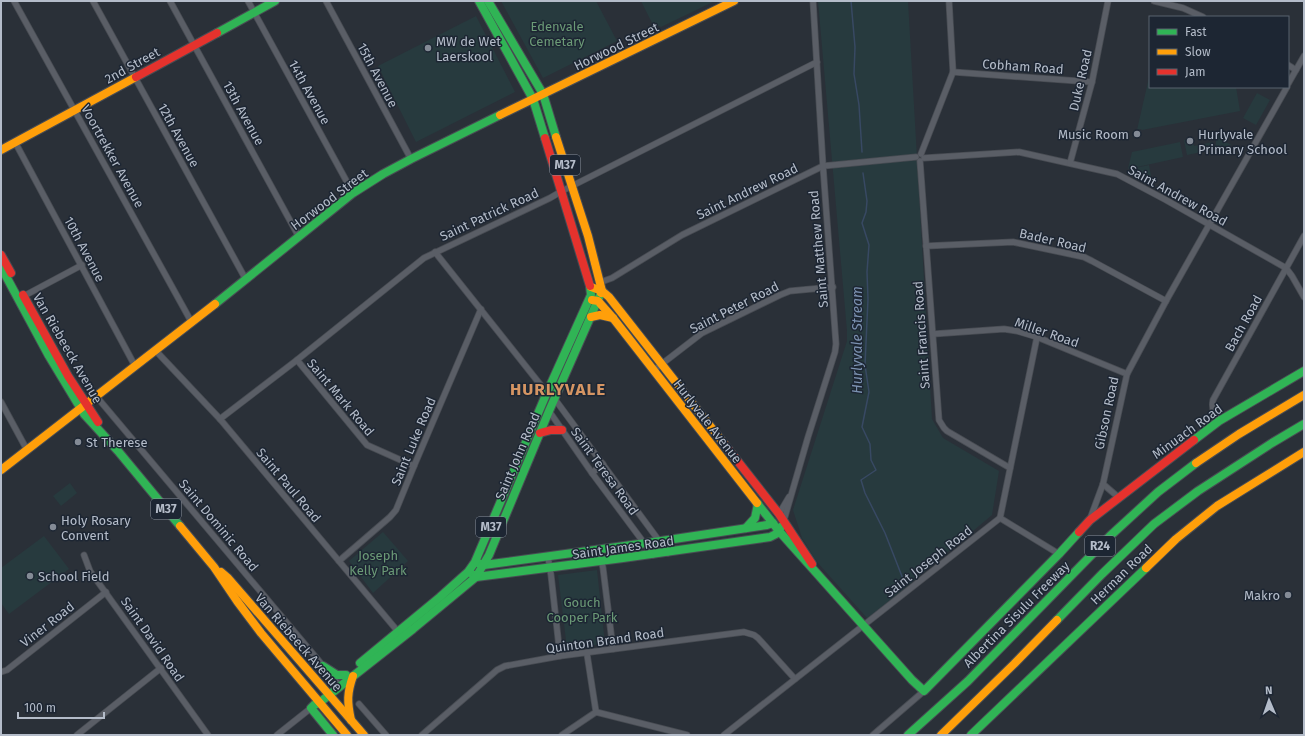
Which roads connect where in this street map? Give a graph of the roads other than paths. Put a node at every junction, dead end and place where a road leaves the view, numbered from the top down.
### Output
1 (14, 1) edge
2 (93, 1) edge
3 (170, 1) edge
4 (248, 1) edge
5 (275, 1) edge
6 (326, 1) edge
7 (479, 1) edge
8 (488, 1) edge
9 (734, 1) edge
10 (813, 1) edge
11 (949, 1) edge
12 (1108, 1) edge
13 (1154, 1) edge
14 (254, 12) junction
15 (1201, 16) edge
16 (194, 45) junction
17 (1304, 56) edge
18 (817, 62) junction
19 (1289, 66) edge
20 (1296, 70) junction
21 (953, 72) junction
22 (135, 78) junction
23 (1092, 82) junction
24 (1289, 82) edge
25 (1285, 88) edge
26 (543, 94) junction
27 (533, 99) junction
28 (75, 110) junction
29 (15, 142) junction
30 (1, 150) edge
31 (920, 158) junction
32 (411, 159) junction
33 (1070, 163) junction
34 (823, 166) junction
35 (571, 186) junction
36 (562, 190) junction
37 (353, 193) junction
38 (1209, 225) junction
39 (299, 236) junction
40 (1304, 236) edge
41 (926, 246) junction
42 (435, 252) junction
43 (1, 254) edge
44 (82, 265) junction
45 (1, 267) edge
46 (584, 267) junction
47 (1286, 268) junction
48 (245, 278) junction
49 (591, 287) junction
50 (602, 287) junction
51 (833, 287) junction
52 (21, 297) junction
53 (1304, 297) edge
54 (589, 299) junction
55 (598, 301) junction
56 (1166, 301) junction
57 (481, 310) junction
58 (582, 313) junction
59 (591, 317) junction
60 (613, 318) junction
61 (192, 323) junction
62 (933, 334) junction
63 (1037, 337) junction
64 (156, 351) junction
65 (296, 360) junction
66 (661, 364) junction
67 (135, 366) junction
68 (654, 370) junction
69 (1304, 371) edge
70 (1127, 374) junction
71 (547, 392) junction
72 (1304, 395) edge
73 (96, 396) junction
74 (554, 399) junction
75 (1, 402) edge
76 (83, 406) junction
77 (549, 411) junction
78 (220, 419) junction
79 (1219, 421) junction
80 (1304, 424) edge
81 (562, 430) junction
82 (540, 433) junction
83 (27, 450) junction
84 (1304, 452) edge
85 (603, 464) junction
86 (414, 466) junction
87 (1010, 468) junction
88 (1, 470) edge
89 (592, 473) junction
90 (1103, 484) junction
91 (1118, 497) junction
92 (758, 504) junction
93 (782, 517) junction
94 (1000, 518) junction
95 (1090, 520) junction
96 (772, 523) junction
97 (746, 528) junction
98 (779, 531) junction
99 (770, 537) junction
100 (786, 540) junction
101 (659, 541) junction
102 (645, 543) junction
103 (599, 550) junction
104 (668, 553) junction
105 (1059, 554) junction
106 (84, 555) dead end
107 (653, 555) junction
108 (548, 557) junction
109 (339, 561) junction
110 (601, 562) junction
111 (480, 563) junction
112 (214, 567) junction
113 (550, 569) junction
114 (814, 570) junction
115 (468, 572) junction
116 (476, 576) junction
117 (106, 592) junction
118 (863, 626) junction
119 (400, 634) junction
120 (613, 649) junction
121 (587, 654) junction
122 (560, 656) junction
123 (323, 666) junction
124 (160, 668) junction
125 (1, 672) edge
126 (349, 675) junction
127 (795, 680) junction
128 (338, 685) junction
129 (924, 691) junction
130 (328, 693) junction
131 (315, 704) junction
132 (359, 704) dead end
133 (596, 712) junction
134 (351, 722) junction
135 (77, 735) edge
136 (208, 735) edge
137 (277, 735) edge
138 (333, 735) edge
139 (348, 735) edge
140 (364, 735) edge
141 (386, 735) edge
142 (422, 735) edge
143 (562, 735) edge
144 (687, 735) edge
145 (724, 735) edge
146 (873, 735) edge
147 (907, 735) edge
148 (941, 735) edge
149 (971, 735) edge

1 - 28 street, Voortrekker Avenue
2 - 22 street, 12th Avenue
3 - 16 street, 13th Avenue
4 - 14 street, 14th Avenue
5 - 14 main road, 2nd Street
6 - 32 street, 15th Avenue
7 - 27 main road, M37
8 - 26 main road, M37
9 - 26 main road, Horwood Street
10 - 18 street, Saint Matthew Road
11 - 21 street
12 - 23 street, Duke Road
13 - 15 street
14 - 16 main road, 2nd Street
14 - 37 street, 14th Avenue
16 - 22 main road, 2nd Street
16 - 39 street, 13th Avenue
17 - 20 street
18 - 34 street, Saint Matthew Road
18 - 35 street, Saint Patrick Road
19 - 20 street
20 - 24 street
21 - 23 street, Cobham Road
21 - 31 street
22 - 28 main road, 2nd Street
22 - 48 street, 12th Avenue
23 - 33 street, Duke Road
25 - 38 street, Gibson Road
26 - 27 main road, Horwood Street
26 - 35 main road, Hurlyvale Avenue / M37
27 - 32 main road, Horwood Street
27 - 36 main road, M37
28 - 29 main road, 2nd Street
28 - 61 street, Voortrekker Avenue
29 - 30 main road, 2nd Street
29 - 44 street, 10th Avenue
31 - 33 street, Saint Andrew Road
31 - 34 street, Saint Andrew Road
31 - 41 street, Saint Francis Road
32 - 37 main road, Horwood Street
33 - 38 street, Saint Andrew Road
34 - 50 street, Saint Andrew Road
34 - 51 street, Saint Matthew Road
35 - 36 street, Saint Patrick Road
35 - 50 main road, Hurlyvale Avenue / M37
36 - 42 street, Saint Patrick Road
36 - 46 main road, M37
37 - 39 main road, Horwood Street
38 - 47 street, Saint Andrew Road
38 - 56 street, Gibson Road
39 - 48 main road, Horwood Street
40 - 47 street, Bach Road
41 - 56 street, Bader Road
41 - 62 street, Saint Francis Road
42 - 57 street, Saint Teresa Road
42 - 65 street, Saint Patrick Road
43 - 52 main road, Van Riebeeck Avenue / M37
44 - 52 street
44 - 67 street, 10th Avenue
45 - 52 main road, Van Riebeeck Avenue / M37
46 - 49 main road, M37
46 - 58 main road
47 - 53 street, Saint Andrew Road
47 - 79 street, Bach Road
48 - 61 main road, Horwood Street
49 - 50 main road, Hurlyvale Avenue
49 - 54 main road, M37
50 - 55 main road, Saint John Road / M37
50 - 66 main road, Hurlyvale Avenue
51 - 66 street, Saint Peter Road
51 - 93 street, Saint Matthew Road
52 - 76 main road, Van Riebeeck Avenue / M37
54 - 55 main road
54 - 58 main road, Saint John Road / M37
55 - 59 main road, Saint John Road / M37
55 - 60 main road, Hurlyvale Avenue
56 - 70 street, Gibson Road
57 - 71 street, Saint Teresa Road
57 - 86 street, Saint Luke Road
58 - 71 main road, Saint John Road / M37
59 - 60 main road
59 - 74 main road, Saint John Road / M37
60 - 68 main road, Hurlyvale Avenue
61 - 64 main road, Horwood Street
62 - 63 street, Miller Road
62 - 87 street, Saint Francis Road
63 - 70 street, Miller Road
63 - 87 street
64 - 67 main road, Horwood Street
64 - 78 street, Saint Paul Road
65 - 78 street, Saint Patrick Road
65 - 86 street, Saint Mark Road
66 - 68 street, Saint Peter Road
66 - 93 main road, Hurlyvale Avenue
67 - 73 main road, Horwood Street
68 - 92 main road, Hurlyvale Avenue
69 - 79 main road, Minuach Road
70 - 90 street, Gibson Road
71 - 74 street, Saint Teresa Road
71 - 77 street, Saint Teresa Road
71 - 111 main road, Saint John Road / M37
72 - 147 main road, Albertina Sisulu Freeway / R24
73 - 76 main road, Horwood Street
73 - 123 street, Saint Dominic Road
74 - 77 main road, Saint John Road / M37
74 - 85 street, Saint Teresa Road
75 - 83 street
76 - 83 main road, Horwood Street
76 - 112 main road, Van Riebeeck Avenue / M37
77 - 81 street, Saint Teresa Road
77 - 82 main road, Saint John Road / M37
78 - 109 street, Saint Paul Road
79 - 91 main road, Minuach Road
80 - 148 main road, R24
81 - 82 main road
81 - 89 street, Saint Teresa Road
82 - 111 main road, Saint John Road / M37
83 - 88 main road, Horwood Street
84 - 149 main road, Herman Road
85 - 89 street
85 - 101 street, Saint Teresa Road
86 - 109 street, Saint Luke Road
87 - 94 street
89 - 102 street, Saint Teresa Road
90 - 91 street
90 - 95 street, Gibson Road
91 - 95 main road, Minuach Road
92 - 96 main road, Hurlyvale Avenue
92 - 97 main road
93 - 96 main road, Saint Matthew Road
93 - 98 main road, Saint Matthew Road
93 - 114 main road, Hurlyvale Avenue
94 - 105 street
94 - 118 street, Saint Joseph Road
95 - 105 main road, Gibson Road
96 - 97 main road, Saint James Road
96 - 98 main road, Hurlyvale Avenue
97 - 101 main road, Saint James Road
98 - 99 main road, Saint James Road
98 - 100 main road, Hurlyvale Avenue
99 - 100 main road
99 - 104 main road, Saint James Road
100 - 114 main road, Hurlyvale Avenue
101 - 102 main road, Saint James Road
101 - 104 street, Saint Teresa Road
102 - 103 main road, Saint James Road
102 - 107 street, Saint Teresa Road
103 - 108 main road, Saint James Road
103 - 110 street
104 - 107 main road, Saint James Road
105 - 129 main road, Gibson Road
106 - 117 street, Saint David Road
107 - 110 main road, Saint James Road
108 - 111 main road, Saint James Road
108 - 113 street
109 - 119 street, Saint Paul Road
110 - 113 main road, Saint James Road
110 - 120 street
111 - 115 main road, Saint John Road / M37
111 - 116 main road, Saint John Road / M37
112 - 130 main road, Van Riebeeck Avenue / M37
112 - 131 main road, Van Riebeeck Avenue / M37
113 - 116 main road, Saint James Road
113 - 122 street
114 - 118 main road, Hurlyvale Avenue
115 - 116 main road
115 - 119 main road, Saint John Road / M37
116 - 119 main road, Saint John Road / M37
117 - 124 street, Saint David Road
117 - 125 street, Viner Road
118 - 127 street, Saint Joseph Road
118 - 129 main road, Hurlyvale Avenue
119 - 126 main road, Saint John Road / M37
120 - 121 street, Quinton Brand Road
120 - 127 street, Quinton Brand Road
121 - 122 street, Quinton Brand Road
121 - 133 street
122 - 142 street, Quinton Brand Road
123 - 126 main road
123 - 128 street, Saint Dominic Road
124 - 135 street
124 - 136 street, Saint David Road
126 - 128 main road, Saint John Road / M37
126 - 134 main road
127 - 145 street, Saint Joseph Road
128 - 130 main road, Saint John Road / M37
129 - 146 street
130 - 131 main road, Saint John Road / M37
130 - 134 main road, Van Riebeeck Avenue / M37
131 - 137 street
131 - 138 main road
131 - 139 main road, Van Riebeeck Avenue / M37
132 - 141 street
133 - 143 street
133 - 144 street
134 - 140 main road, Van Riebeeck Avenue / M37

